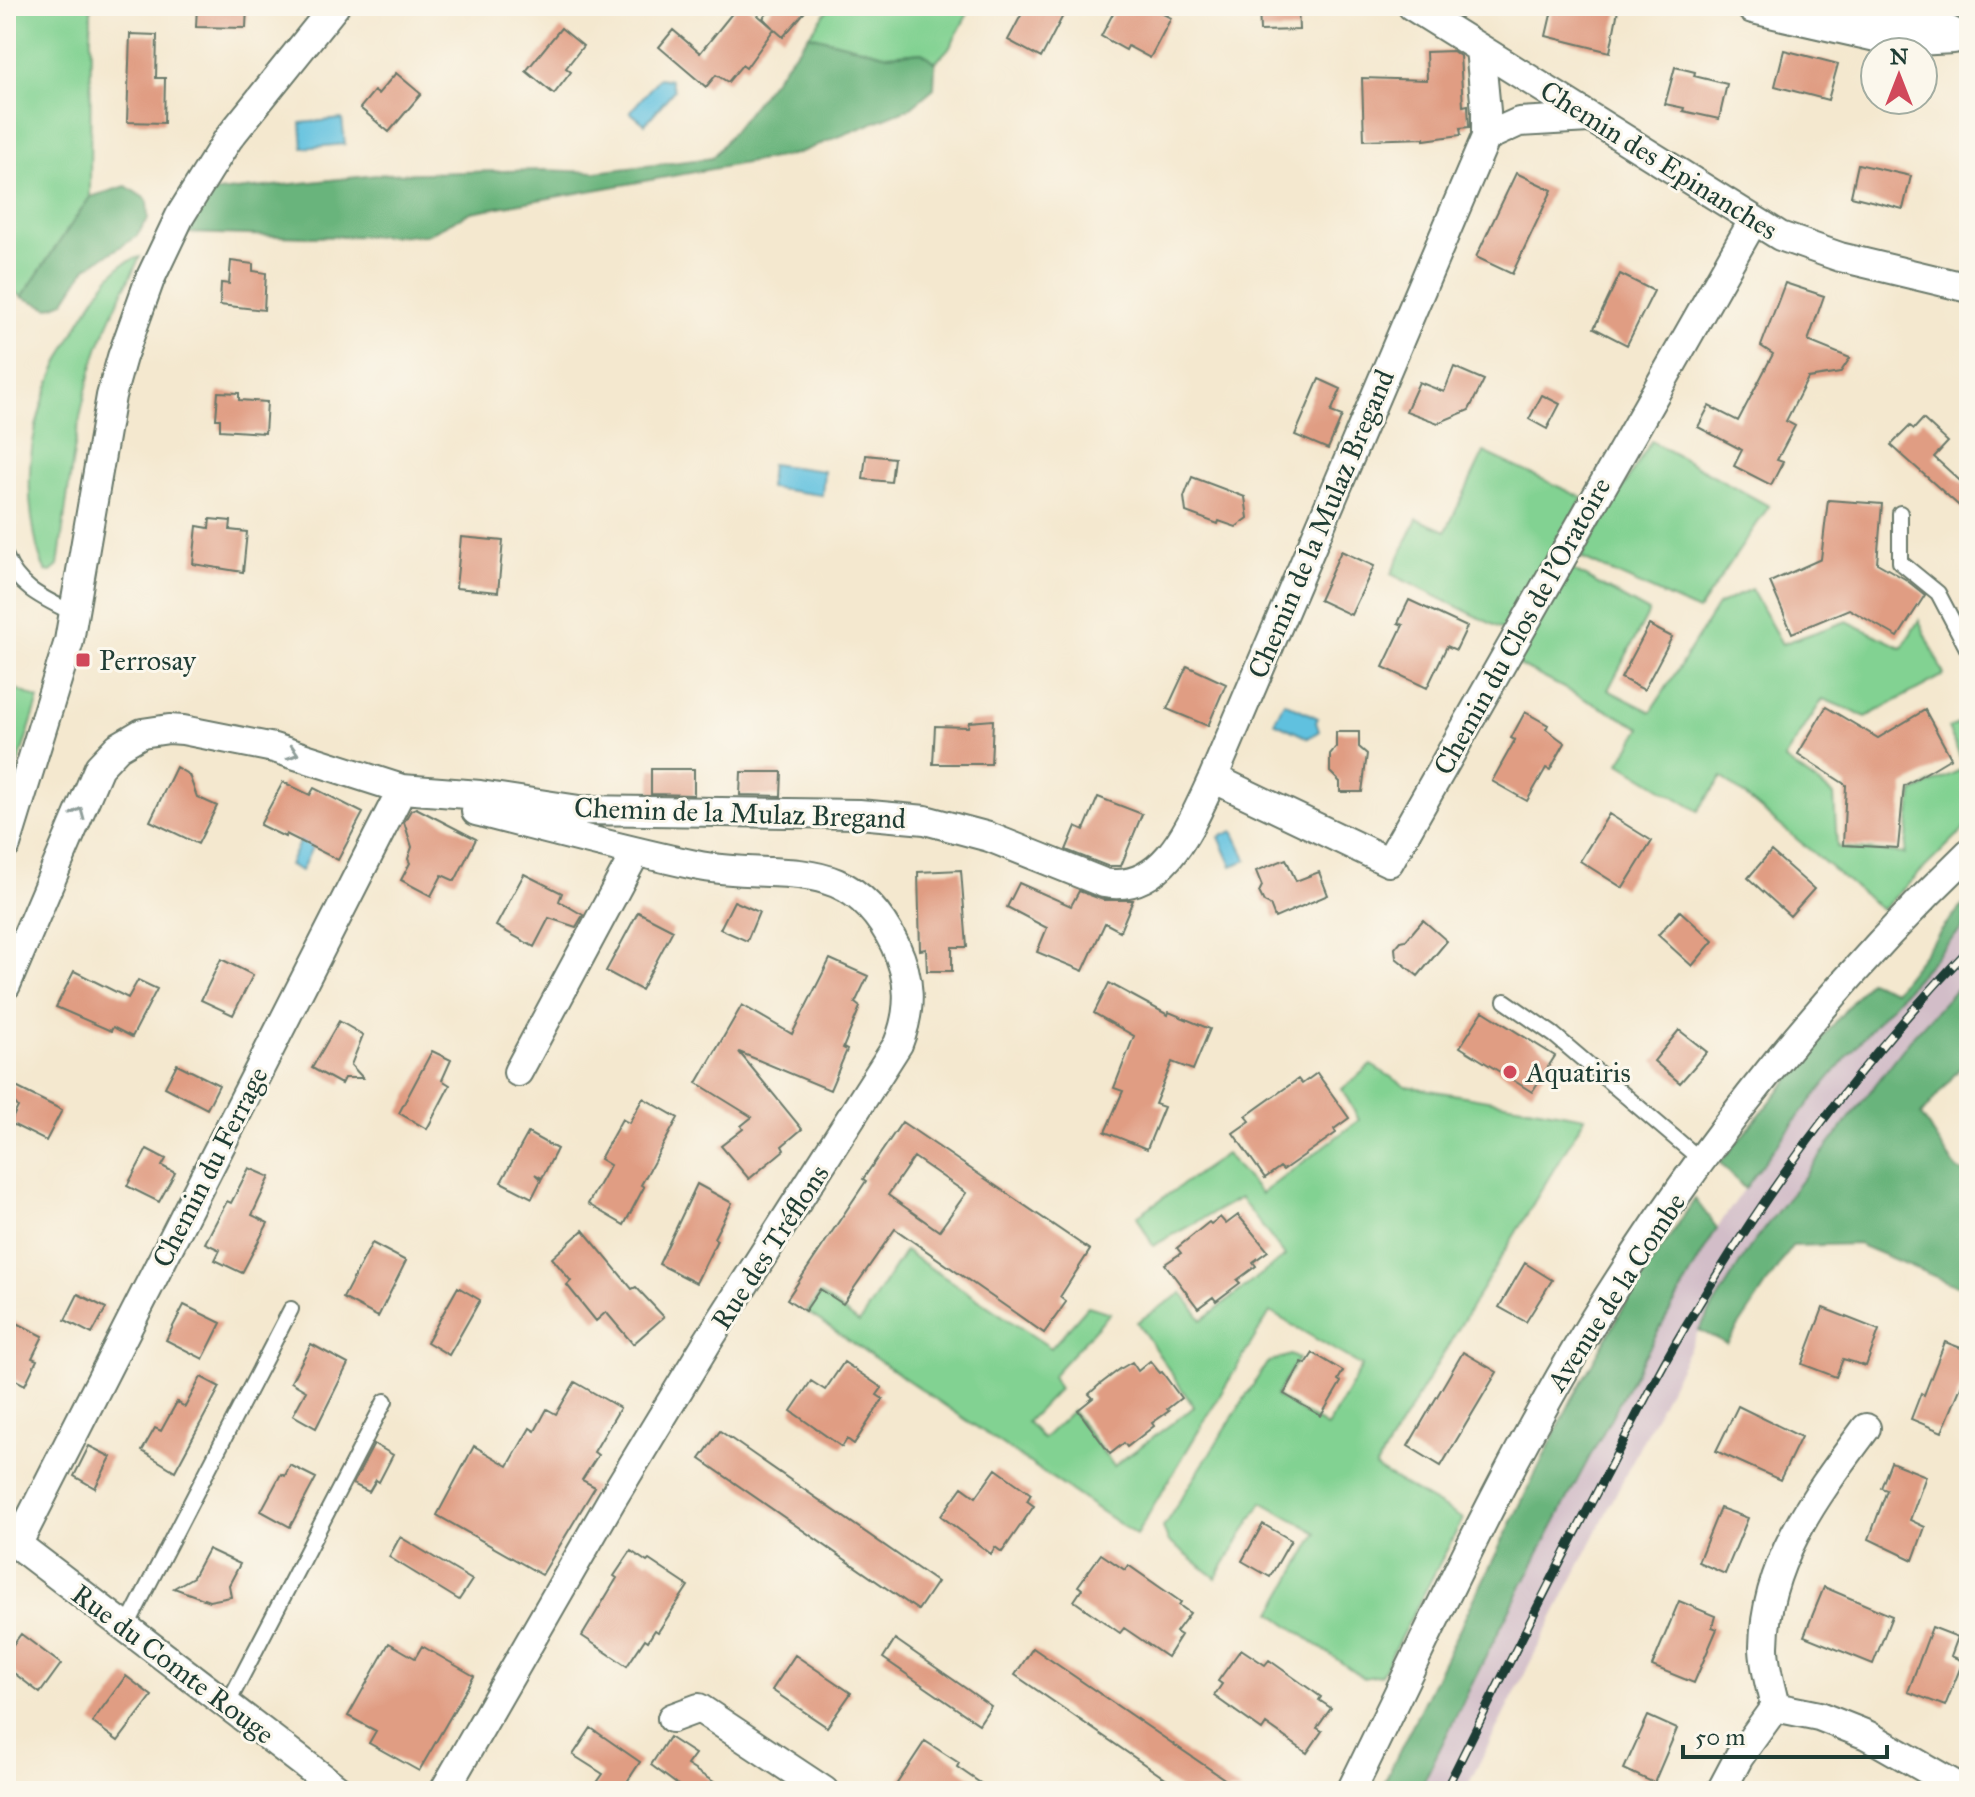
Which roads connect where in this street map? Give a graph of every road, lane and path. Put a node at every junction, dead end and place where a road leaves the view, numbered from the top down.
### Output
1 (335, 6) edge
2 (1412, 6) edge
3 (1753, 6) edge
4 (1879, 6) edge
5 (1961, 38) edge
6 (1480, 49) junction
7 (1589, 118) junction
8 (1486, 137) junction
9 (1753, 221) junction
10 (1969, 288) edge
11 (1900, 513) dead end
12 (6, 557) edge
13 (75, 614) junction
14 (1969, 652) edge
15 (1213, 778) junction
16 (402, 789) junction
17 (6, 845) edge
18 (636, 852) junction
19 (1969, 853) edge
20 (6, 985) edge
21 (1505, 1001) dead end
22 (518, 1072) dead end
23 (1702, 1161) junction
24 (291, 1309) dead end
25 (385, 1401) dead end
26 (1866, 1428) dead end
27 (12, 1540) edge
28 (126, 1628) junction
29 (227, 1705) junction
30 (1775, 1707) junction
31 (672, 1718) dead end
32 (340, 1791) edge
33 (444, 1791) edge
34 (824, 1791) edge
35 (1351, 1791) edge
36 (1721, 1791) edge
37 (1965, 1791) edge

1 - 13 street
2 - 6 street, Chemin des Epinanches
3 - 5 street
4 - 5 street
6 - 7 street, Chemin des Epinanches
6 - 8 street, Chemin de la Mulaz Bregand
7 - 8 street
7 - 9 street, Chemin des Epinanches
8 - 15 street, Chemin de la Mulaz Bregand
9 - 10 street, Chemin des Epinanches
9 - 15 street, Chemin du Clos de l'Oratoire
11 - 14 lane
12 - 13 lane
13 - 17 street
15 - 16 street, Chemin de la Mulaz Bregand
16 - 18 street, Rue des Tréflons
20 -> 16 street, Chemin de la Mulaz Bregand
16 - 27 street, Chemin du Ferrage
18 - 22 street
18 - 33 street, Rue des Tréflons
19 - 23 street, Avenue de la Combe
21 - 23 lane
23 - 35 street, Avenue de la Combe
24 - 28 lane
25 - 29 lane
26 - 30 street
27 - 28 street, Rue du Comte Rouge
28 - 29 street, Rue du Comte Rouge
29 - 32 street, Rue du Comte Rouge
30 - 36 street
30 - 37 street
31 - 34 street

